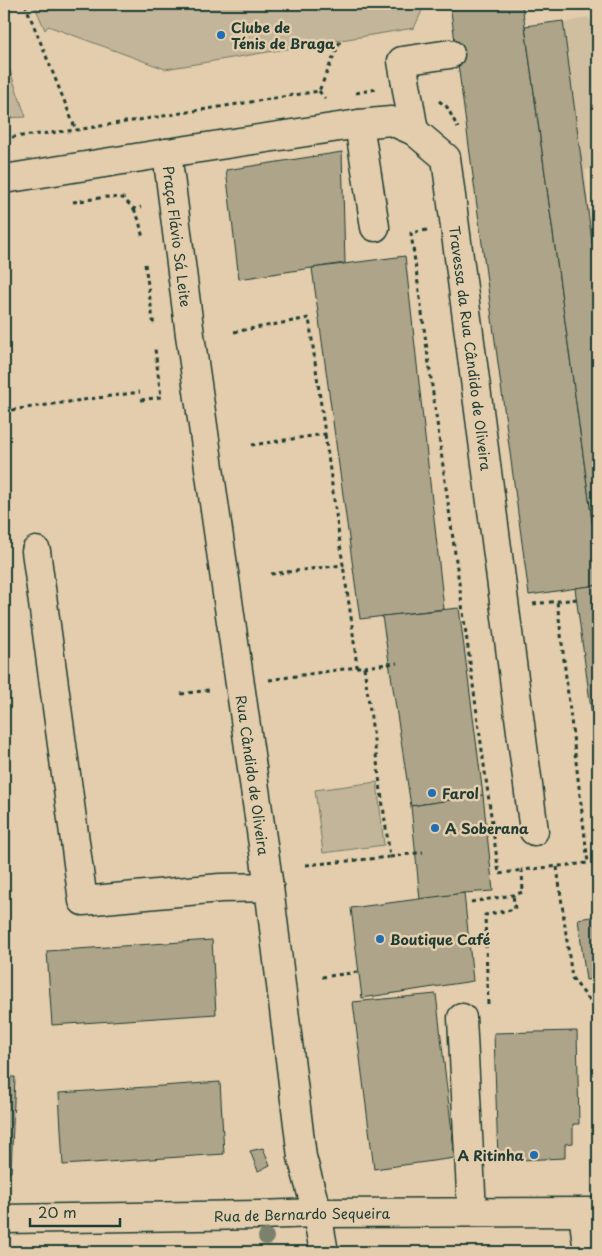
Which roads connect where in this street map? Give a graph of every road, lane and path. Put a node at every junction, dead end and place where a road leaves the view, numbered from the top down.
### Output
1 (24, 4) edge
2 (341, 39) dead end
3 (450, 54) dead end
4 (359, 124) junction
5 (76, 130) junction
6 (414, 131) junction
7 (4, 138) edge
8 (167, 153) junction
9 (4, 179) edge
10 (73, 202) dead end
11 (141, 207) dead end
12 (134, 209) junction
13 (375, 227) dead end
14 (434, 229) dead end
15 (143, 239) dead end
16 (146, 264) dead end
17 (154, 326) dead end
18 (234, 332) dead end
19 (190, 335) joint
20 (155, 349) dead end
21 (140, 392) dead end
22 (141, 400) dead end
23 (4, 411) edge
24 (325, 434) junction
25 (252, 445) dead end
26 (36, 551) dead end
27 (342, 565) junction
28 (272, 574) dead end
29 (577, 599) dead end
30 (557, 601) junction
31 (537, 604) dead end
32 (397, 663) dead end
33 (357, 667) junction
34 (364, 667) junction
35 (280, 678) dead end
36 (209, 690) dead end
37 (181, 694) dead end
38 (534, 830) dead end
39 (423, 852) dead end
40 (390, 857) junction
41 (306, 866) dead end
42 (557, 867) junction
43 (522, 870) junction
44 (268, 887) junction
45 (513, 895) junction
46 (471, 902) dead end
47 (358, 972) dead end
48 (322, 977) dead end
49 (598, 1011) edge
50 (462, 1018) joint
51 (472, 1212) junction
52 (590, 1212) edge
53 (317, 1213) junction
54 (4, 1219) edge
55 (324, 1252) edge
56 (588, 1252) edge

1 - 5 path
2 - 5 path
3 - 6 street
4 - 6 street, Travessa da Rua Cândido de Oliveira
4 - 8 street, Travessa da Rua Cândido de Oliveira
4 - 13 street
5 - 7 path
6 - 38 street, Travessa da Rua Cândido de Oliveira
8 - 9 street, Praça Flávio Sá Leite
8 - 19 street, Praça Flávio Sá Leite
10 - 12 path
11 - 12 path
12 - 15 path
14 - 43 path
16 - 17 path
18 - 24 path
19 - 44 street, Rua Cândido de Oliveira
20 - 22 path
21 - 23 path
24 - 25 path
24 - 27 path
26 - 44 street
27 - 28 path
27 - 33 path
29 - 30 path
30 - 31 path
30 - 42 path
32 - 34 path
33 - 34 path
33 - 35 path
34 - 40 path
36 - 37 path
39 - 40 path
40 - 41 path
42 - 43 path
42 - 49 path
43 - 45 path
44 - 53 street, Rua Cândido de Oliveira
45 - 46 path
45 - 50 path
47 - 48 path
50 - 51 street
51 - 52 street, Rua de Bernardo Sequeira
51 - 53 street, Rua de Bernardo Sequeira
52 - 56 street
53 - 54 street, Rua de Bernardo Sequeira
53 - 55 street, Rua Cândido de Oliveira

